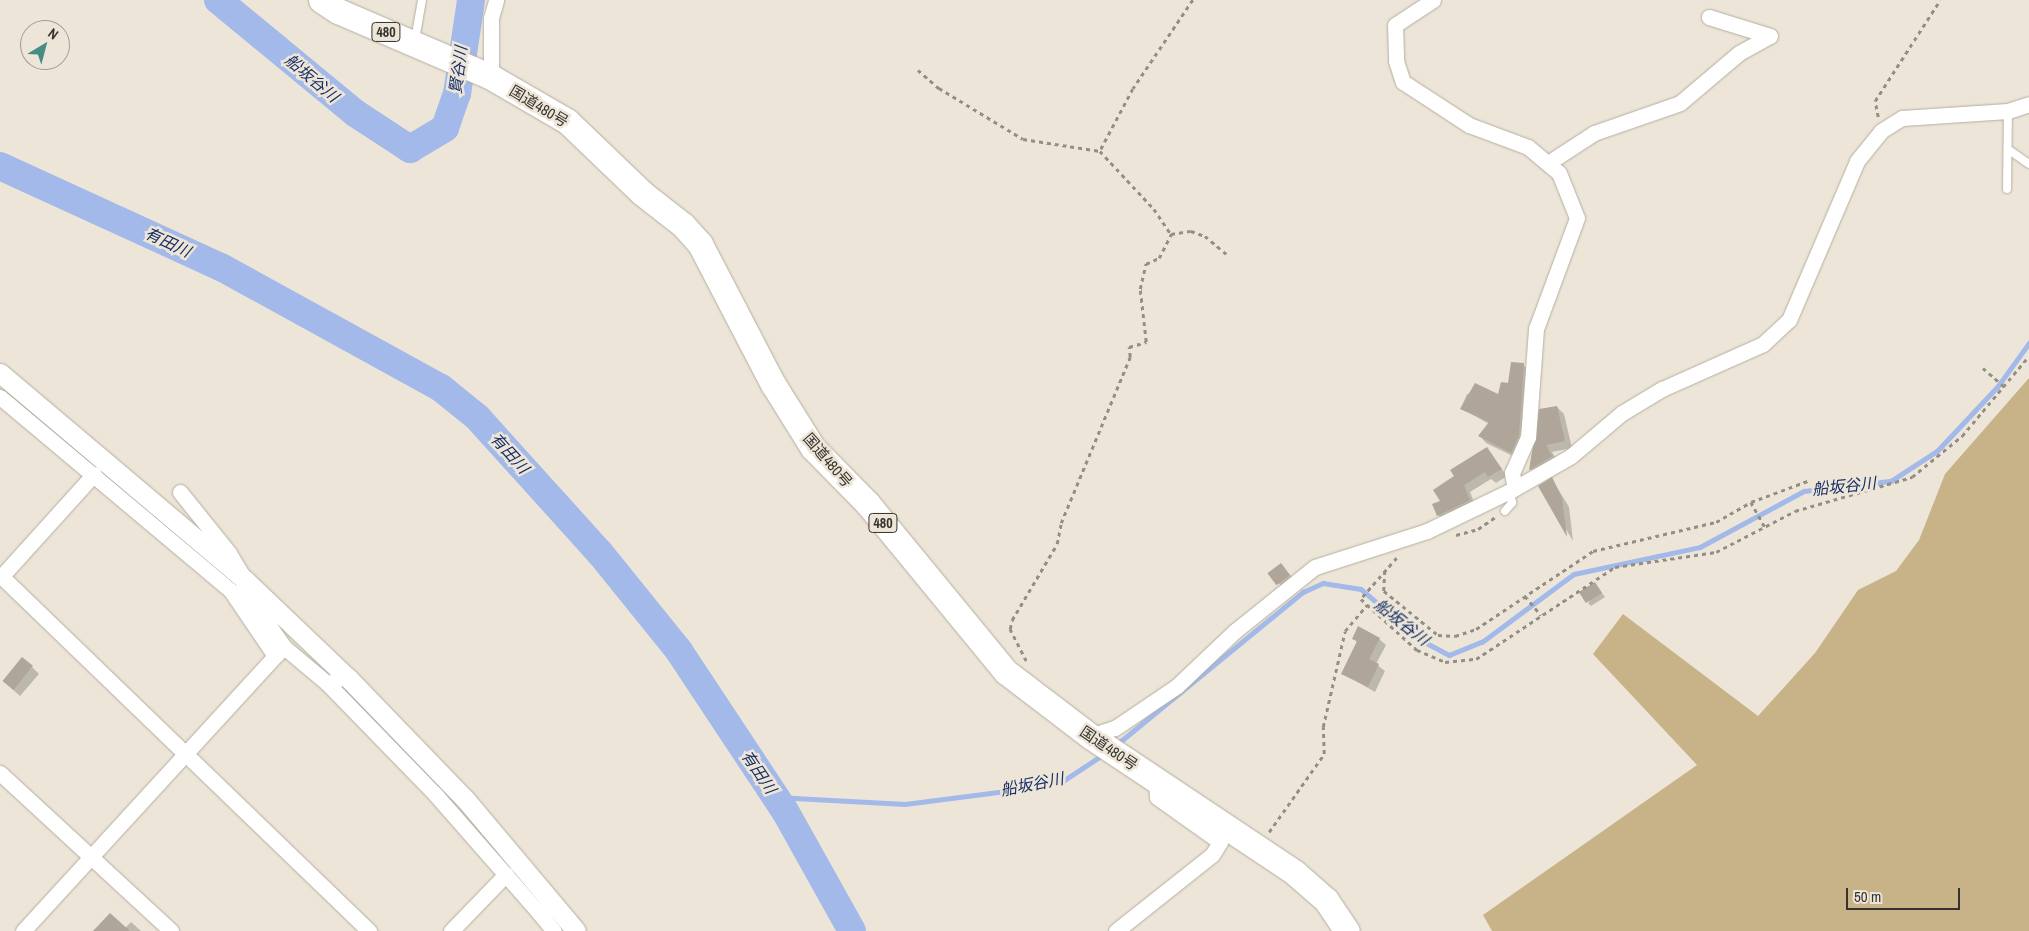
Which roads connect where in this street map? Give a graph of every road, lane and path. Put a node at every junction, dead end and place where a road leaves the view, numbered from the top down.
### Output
1 (321, 0) edge
2 (422, 0) edge
3 (496, 0) edge
4 (1193, 0) edge
5 (1433, 0) edge
6 (1940, 0) edge
7 (1709, 17) dead end
8 (414, 42) junction
9 (473, 69) junction
10 (918, 70) dead end
11 (2029, 104) edge
12 (2008, 111) junction
13 (1881, 131) junction
14 (2009, 150) junction
15 (1100, 151) junction
16 (1548, 163) junction
17 (2029, 164) edge
18 (2007, 189) dead end
19 (1171, 234) junction
20 (1229, 256) dead end
21 (2029, 356) edge
22 (1983, 368) dead end
23 (0, 373) edge
24 (2004, 386) junction
25 (0, 397) edge
26 (94, 474) junction
27 (1810, 480) dead end
28 (1512, 489) junction
29 (180, 492) dead end
30 (1751, 502) junction
31 (1504, 511) dead end
32 (1765, 527) junction
33 (1384, 570) dead end
34 (1, 576) edge
35 (1379, 576) dead end
36 (246, 581) junction
37 (1525, 596) junction
38 (1368, 605) junction
39 (1541, 615) junction
40 (280, 651) junction
41 (1030, 668) dead end
42 (348, 678) junction
43 (327, 683) junction
44 (1090, 736) junction
45 (188, 752) junction
46 (0, 773) edge
47 (1156, 780) junction
48 (1260, 850) junction
49 (91, 858) junction
50 (506, 874) junction
51 (548, 910) junction
52 (22, 931) edge
53 (171, 931) edge
54 (368, 931) edge
55 (451, 931) edge
56 (554, 931) edge
57 (576, 931) edge
58 (1116, 931) edge
59 (1347, 931) edge

1 - 8 highway, 国道480号 / 480
2 - 8 lane
3 - 9 street
4 - 15 path
5 - 16 street
6 - 13 path
7 - 16 street
8 - 9 highway, 国道480号 / 480
9 - 44 highway, 国道480号 / 480
10 - 15 path
11 - 12 street
12 - 13 street
12 - 14 lane
13 - 28 street
14 - 17 lane
14 - 18 lane
15 - 19 path
16 - 28 street
19 - 20 path
19 - 41 path
21 - 24 path
22 - 24 path
23 - 36 street
24 - 32 path
25 - 26 street
26 - 34 street
26 - 40 street
27 - 30 path
28 - 31 lane
28 - 44 street
29 - 36 street
30 - 32 path
30 - 37 path
32 - 39 path
33 - 37 path
34 - 45 street
35 - 38 path
36 - 40 street
36 - 42 street
37 - 39 path
38 - 39 path
38 - 48 path
40 - 43 street
40 - 45 street
42 - 43 street
42 - 51 street
43 - 50 street
44 - 47 highway, 国道480号 / 480
45 - 49 street
45 - 54 street
46 - 49 street
47 - 48 highway, 国道480号 / 480
47 - 58 street
48 - 59 highway, 国道480号 / 480
49 - 52 street
49 - 53 street
50 - 51 street
50 - 55 street
51 - 56 street
51 - 57 street

